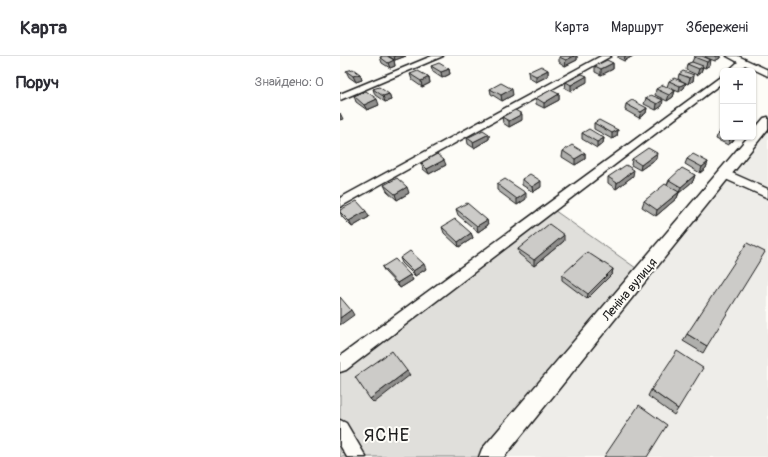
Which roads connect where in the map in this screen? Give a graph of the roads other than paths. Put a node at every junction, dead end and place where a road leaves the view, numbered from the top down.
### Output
1 (439, 56) edge
2 (607, 56) edge
3 (730, 56) edge
4 (744, 62) junction
5 (736, 68) edge
6 (768, 72) edge
7 (720, 80) edge
8 (340, 97) edge
9 (768, 121) edge
10 (725, 174) junction
11 (768, 194) edge
12 (340, 203) edge
13 (340, 365) edge
14 (340, 429) edge
15 (357, 457) edge
16 (490, 457) edge

1 - 8 street
2 - 12 street
3 - 4 street
4 - 5 street
4 - 6 street
7 - 13 street
9 - 10 street, Леніна вулиця
10 - 11 street
10 - 16 street, Леніна вулиця
14 - 15 street

